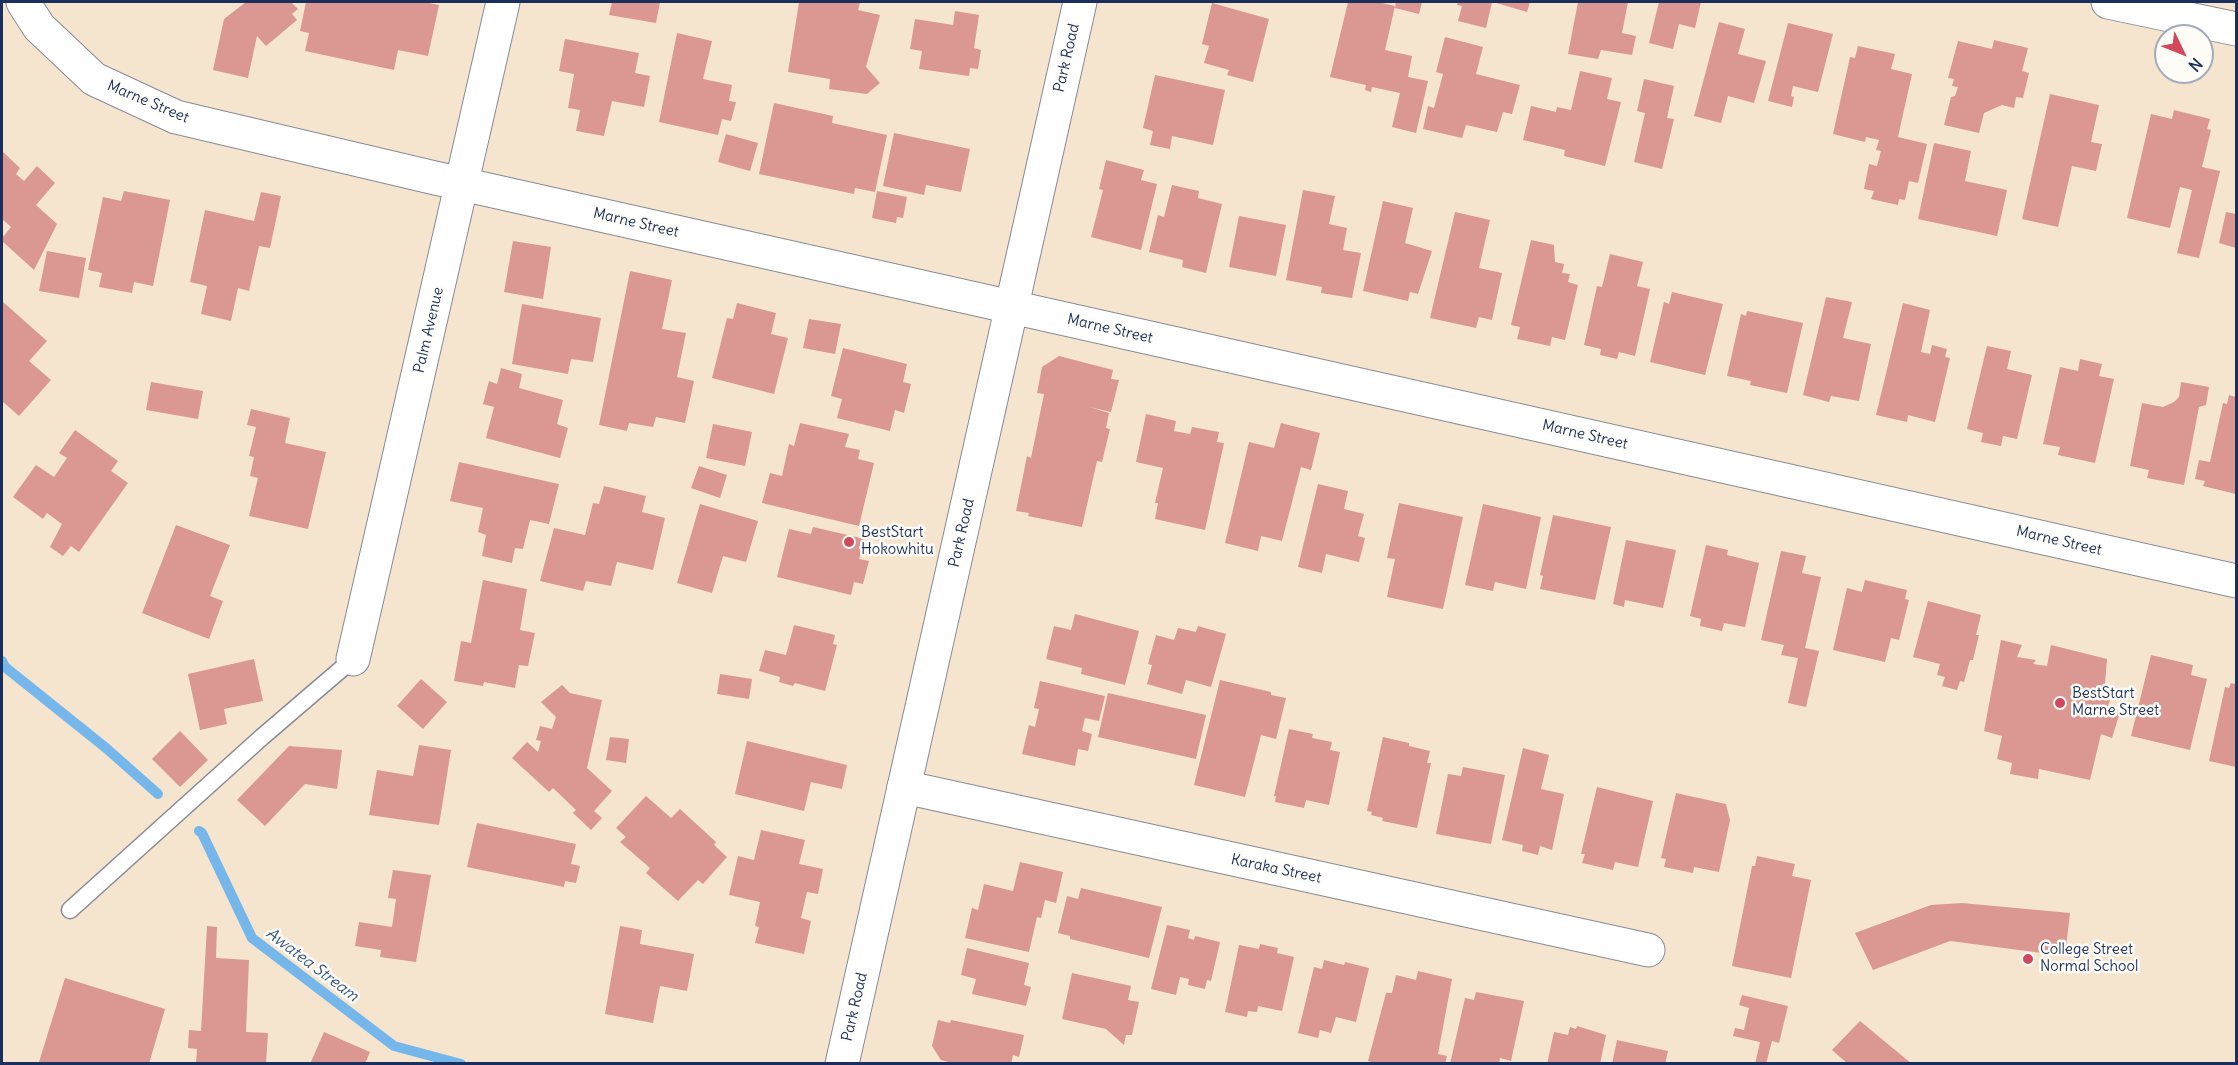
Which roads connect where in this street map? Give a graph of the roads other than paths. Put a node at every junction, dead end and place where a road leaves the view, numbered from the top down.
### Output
1 (23, 2) edge
2 (503, 2) edge
3 (1080, 2) edge
4 (2108, 2) edge
5 (2236, 28) edge
6 (462, 184) junction
7 (1012, 307) junction
8 (2236, 581) edge
9 (353, 659) joint
10 (904, 787) junction
11 (70, 910) dead end
12 (1648, 950) dead end
13 (842, 1064) edge

1 - 6 street, Marne Street
2 - 6 street, Palm Avenue
3 - 7 street, Park Road
4 - 5 street
6 - 7 street, Marne Street
6 - 9 street, Palm Avenue
7 - 8 street, Marne Street
7 - 10 street, Park Road
9 - 11 lane
10 - 12 street, Karaka Street
10 - 13 street, Park Road

